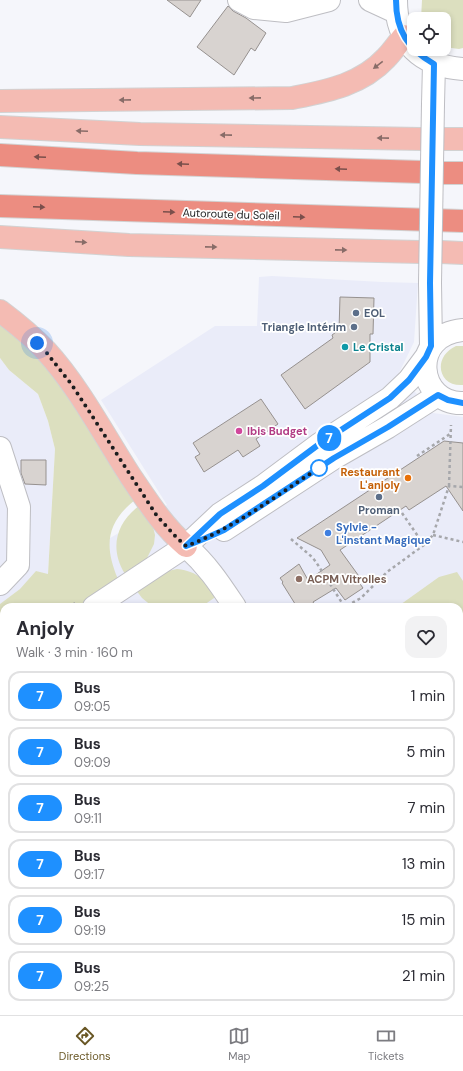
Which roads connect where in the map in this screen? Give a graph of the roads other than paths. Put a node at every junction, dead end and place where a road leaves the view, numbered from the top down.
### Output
1 (238, 0) edge
2 (329, 0) edge
3 (370, 0) edge
4 (396, 6) edge
5 (404, 36) junction
6 (434, 64) junction
7 (463, 69) edge
8 (0, 101) edge
9 (0, 127) edge
10 (422, 139) dead end
11 (0, 155) edge
12 (422, 172) dead end
13 (0, 206) edge
14 (463, 221) edge
15 (0, 237) edge
16 (463, 252) edge
17 (0, 311) edge
18 (463, 330) edge
19 (429, 351) junction
20 (438, 395) junction
21 (463, 403) edge
22 (0, 448) edge
23 (186, 546) junction
24 (0, 584) edge
25 (100, 603) edge
26 (232, 603) edge

1 - 2 street
3 - 4 street
4 - 5 street
5 - 6 street
5 -> 8 main road
6 - 7 street
6 - 19 street, bridge
10 -> 9 main road
12 -> 11 highway
13 -> 14 highway, Autoroute du Soleil
15 -> 16 main road
17 - 23 main road
18 - 19 street
19 - 20 street
19 - 23 street
20 - 21 street
20 - 23 street
22 - 24 street
23 - 25 street
23 - 26 street

